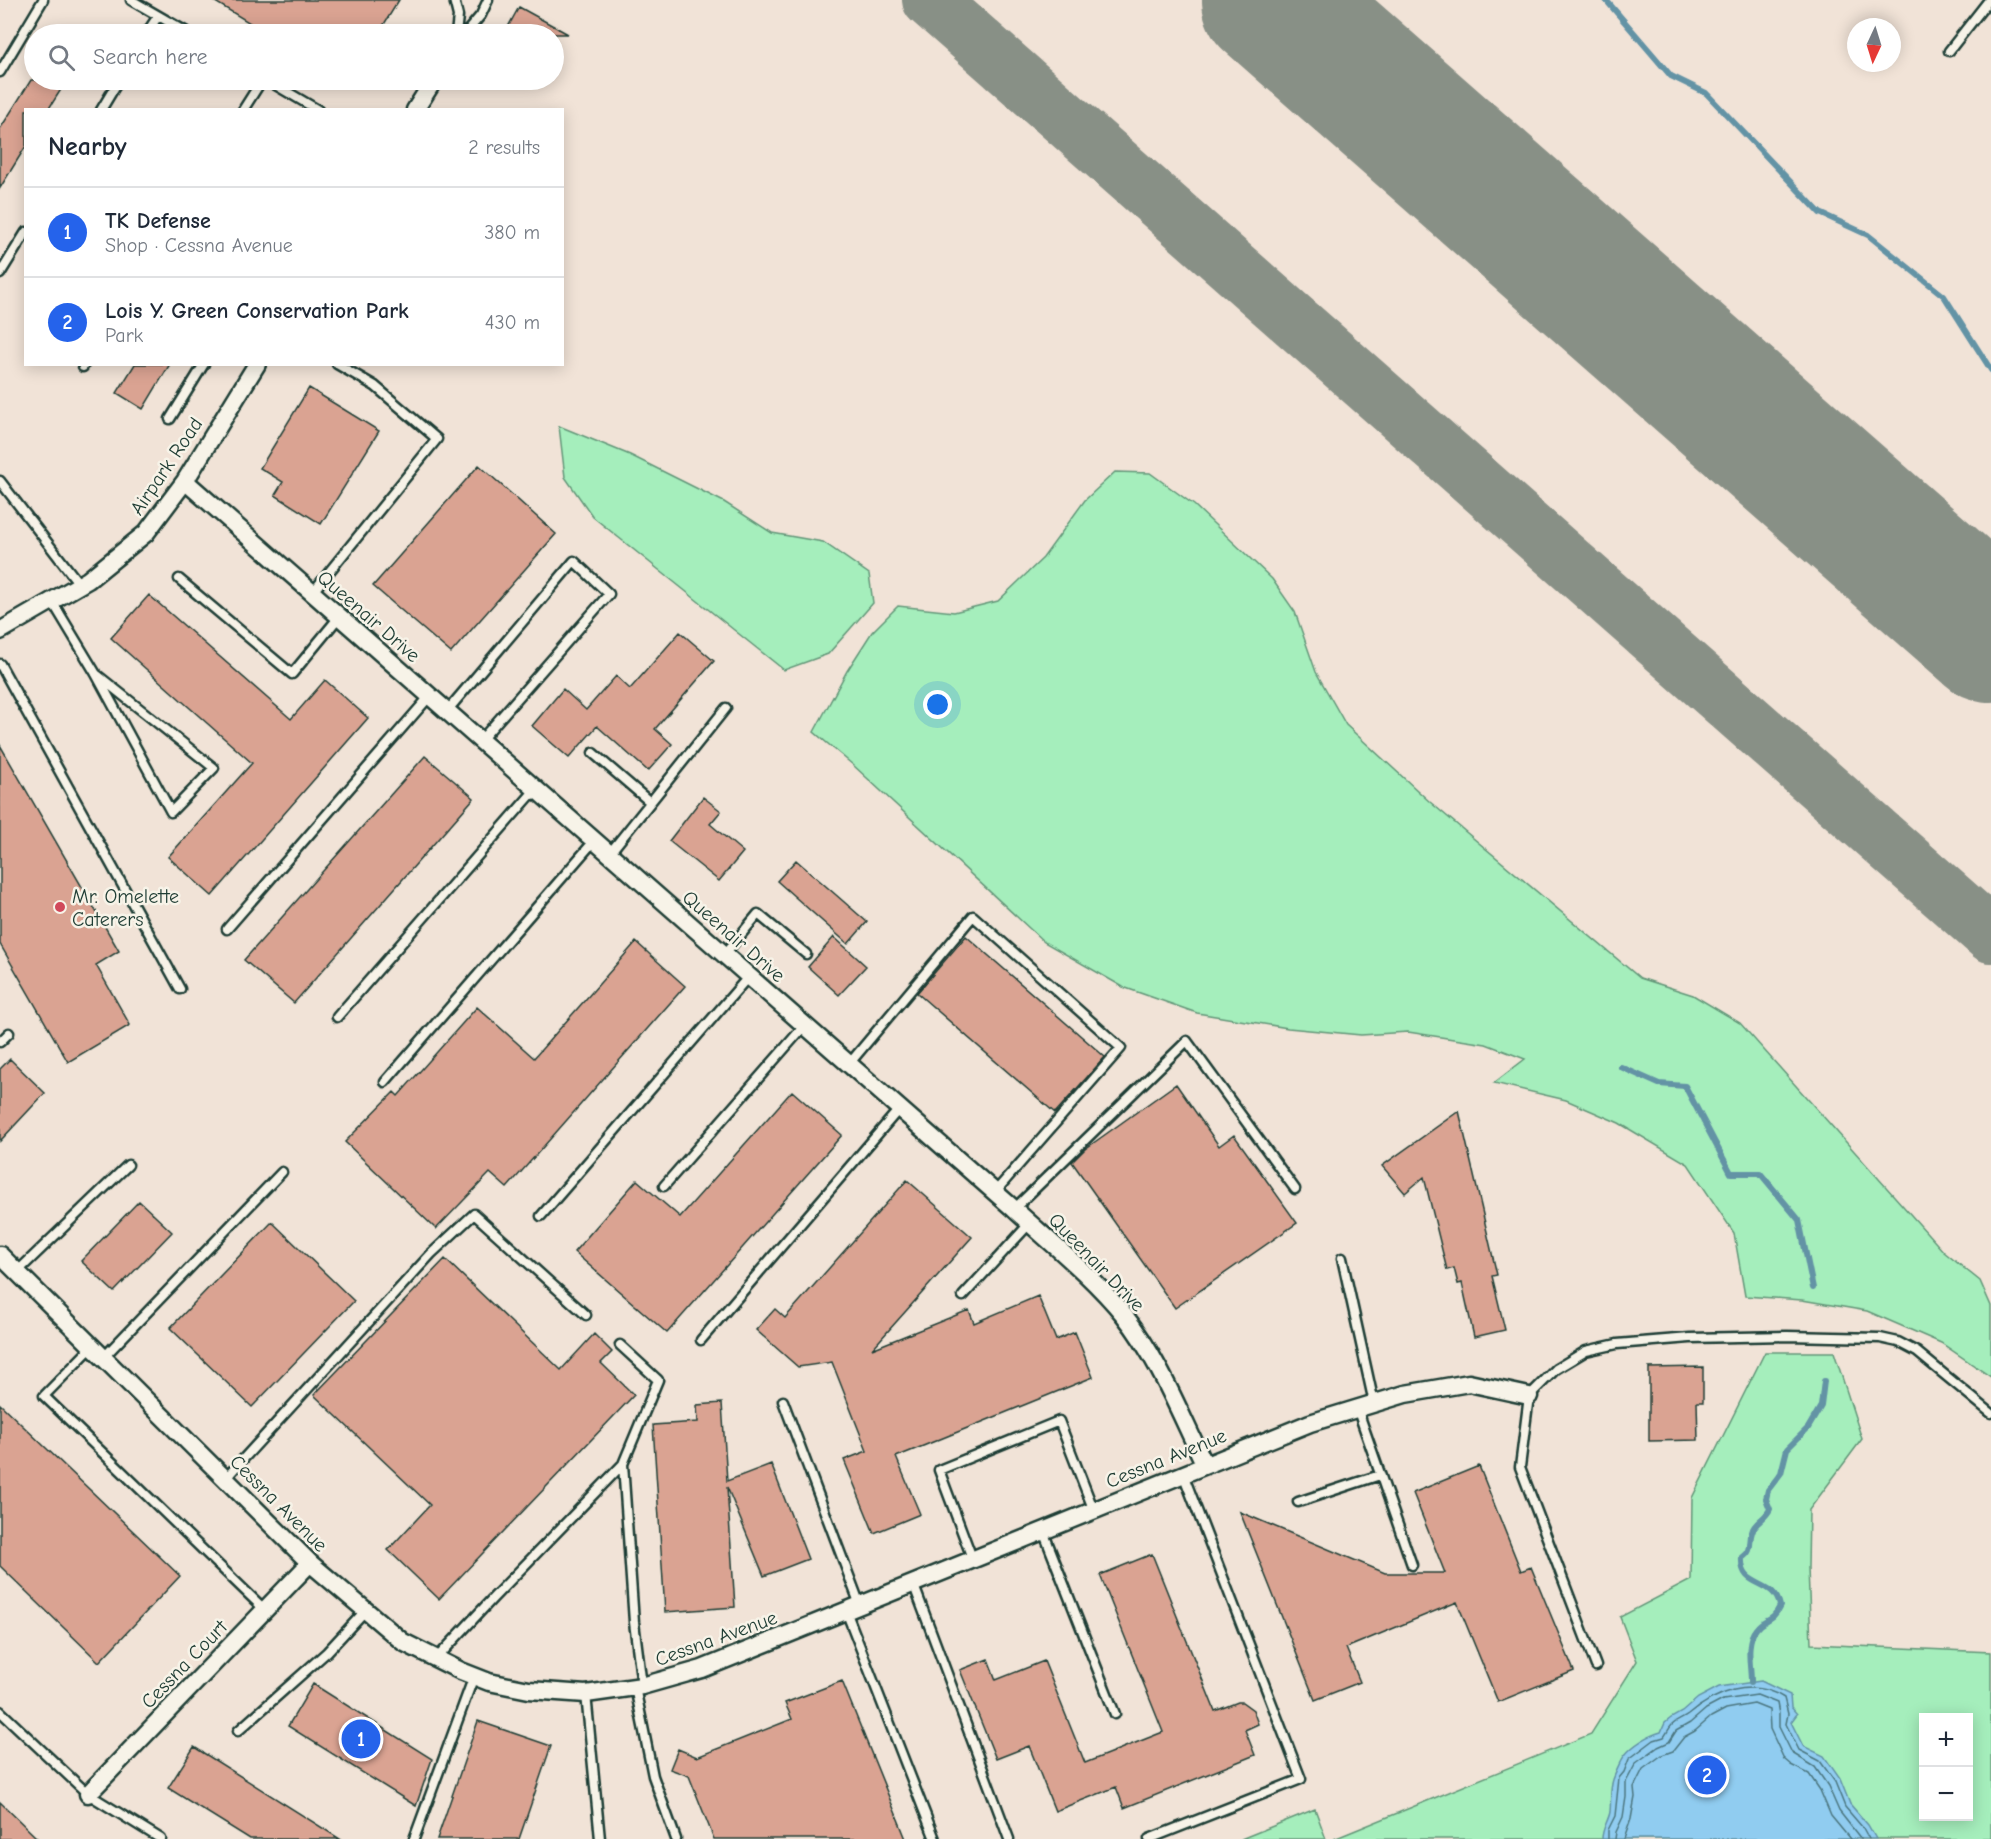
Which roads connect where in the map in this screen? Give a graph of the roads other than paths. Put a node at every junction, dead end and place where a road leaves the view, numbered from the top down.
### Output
1 (43, 0) edge
2 (131, 0) edge
3 (454, 0) edge
4 (488, 0) edge
5 (1989, 0) edge
6 (158, 16) junction
7 (29, 24) edge
8 (153, 24) edge
9 (172, 24) edge
10 (457, 24) edge
11 (473, 24) edge
12 (24, 32) edge
13 (1949, 51) dead end
14 (0, 72) edge
15 (113, 90) edge
16 (256, 90) edge
17 (284, 90) edge
18 (428, 90) edge
19 (102, 108) edge
20 (244, 108) edge
21 (315, 108) edge
22 (417, 108) edge
23 (24, 235) edge
24 (0, 274) edge
25 (203, 366) edge
26 (256, 366) edge
27 (340, 366) edge
28 (170, 418) dead end
29 (0, 481) edge
30 (184, 481) junction
31 (179, 579) dead end
32 (80, 585) junction
33 (312, 593) junction
34 (52, 601) junction
35 (339, 617) junction
36 (0, 631) edge
37 (0, 664) edge
38 (96, 674) junction
39 (429, 697) junction
40 (726, 708) dead end
41 (447, 711) junction
42 (480, 741) junction
43 (592, 753) dead end
44 (536, 790) junction
45 (650, 802) junction
46 (594, 842) junction
47 (608, 854) junction
48 (227, 929) dead end
49 (806, 954) dead end
50 (724, 955) junction
51 (749, 976) junction
52 (180, 989) dead end
53 (337, 1017) dead end
54 (805, 1025) junction
55 (9, 1033) dead end
56 (0, 1042) edge
57 (849, 1064) junction
58 (385, 1082) dead end
59 (900, 1108) junction
60 (128, 1165) dead end
61 (282, 1172) dead end
62 (664, 1186) dead end
63 (1295, 1190) dead end
64 (995, 1192) junction
65 (1014, 1209) junction
66 (541, 1216) dead end
67 (1030, 1223) junction
68 (0, 1255) edge
69 (1342, 1258) dead end
70 (17, 1272) junction
71 (963, 1296) dead end
72 (586, 1315) dead end
73 (701, 1340) dead end
74 (620, 1345) dead end
75 (98, 1352) junction
76 (1529, 1396) junction
77 (783, 1401) dead end
78 (1374, 1403) junction
79 (1358, 1408) junction
80 (1991, 1413) edge
81 (623, 1464) junction
82 (1205, 1465) junction
83 (1183, 1474) junction
84 (1380, 1475) junction
85 (225, 1479) junction
86 (1298, 1502) dead end
87 (1094, 1511) junction
88 (1042, 1531) junction
89 (972, 1558) junction
90 (310, 1563) junction
91 (1412, 1565) dead end
92 (912, 1583) junction
93 (853, 1608) junction
94 (265, 1610) junction
95 (365, 1611) junction
96 (436, 1660) junction
97 (1596, 1666) dead end
98 (474, 1676) junction
99 (638, 1686) junction
100 (586, 1694) junction
101 (0, 1711) edge
102 (1115, 1714) dead end
103 (238, 1731) dead end
104 (88, 1794) junction
105 (161, 1839) edge
106 (414, 1839) edge
107 (600, 1839) edge
108 (676, 1839) edge
109 (935, 1839) edge
110 (1009, 1839) edge
111 (1149, 1839) edge

1 - 7 lane
2 - 6 lane
3 - 10 lane
4 - 11 lane
5 - 13 lane
6 - 8 lane
6 - 9 lane
12 - 14 lane
15 - 19 lane
16 - 20 lane
17 - 21 lane
18 - 22 street
23 - 24 lane
25 - 28 lane
26 - 30 street, Airpark Road
27 - 33 lane
29 - 32 lane
30 - 32 street, Airpark Road
30 - 33 street, Queenair Drive
31 - 35 lane
32 - 34 street, Airpark Road
33 - 35 street, Queenair Drive
34 - 36 street, Airpark Road
34 - 38 lane
35 - 39 street, Queenair Drive
37 - 52 lane
38 - 38 lane
39 - 41 street, Queenair Drive
39 - 48 lane
40 - 45 lane
41 - 42 street, Queenair Drive
41 - 42 lane
42 - 44 street, Queenair Drive
43 - 45 lane
44 - 46 street, Queenair Drive
44 - 53 lane
45 - 47 lane
46 - 47 street, Queenair Drive
46 - 58 lane
47 - 50 street, Queenair Drive
49 - 50 lane
50 - 51 street, Queenair Drive
51 - 54 street, Queenair Drive
51 - 66 lane
54 - 57 street, Queenair Drive
54 - 62 lane
55 - 56 lane
57 - 59 street, Queenair Drive
57 - 64 lane
59 - 64 street, Queenair Drive
59 - 73 lane
60 - 70 lane
61 - 75 lane
63 - 65 lane
64 - 65 street, Queenair Drive
65 - 67 street, Queenair Drive
67 - 71 lane
67 - 82 street, Queenair Drive
68 - 70 street, Cessna Avenue
69 - 78 lane
70 - 75 street, Cessna Avenue
72 - 85 lane
74 - 81 lane
75 - 85 street, Cessna Avenue
75 - 94 lane
76 - 78 street, Cessna Avenue
76 - 80 lane
76 - 97 lane
77 - 93 lane
78 - 79 street, Cessna Avenue
79 - 82 street, Cessna Avenue
79 - 84 lane
81 - 96 lane
81 - 99 lane
82 - 83 street, Cessna Avenue
83 - 87 street, Cessna Avenue
83 - 111 lane
84 - 86 lane
84 - 91 lane
85 - 90 street, Cessna Avenue
87 - 88 street, Cessna Avenue
87 - 89 lane
88 - 89 street, Cessna Avenue
88 - 102 lane
89 - 92 street, Cessna Avenue
90 - 94 street, Cessna Court
90 - 95 street, Cessna Avenue
92 - 93 street, Cessna Avenue
92 - 110 lane
93 - 99 street, Cessna Avenue
93 - 109 lane
94 - 104 street, Cessna Court
95 - 96 street, Cessna Avenue
95 - 103 lane
96 - 98 street, Cessna Avenue
98 - 100 street, Cessna Avenue
98 - 106 lane
99 - 100 street, Cessna Avenue
99 - 108 lane
100 - 107 lane
101 - 104 lane
104 - 105 lane

